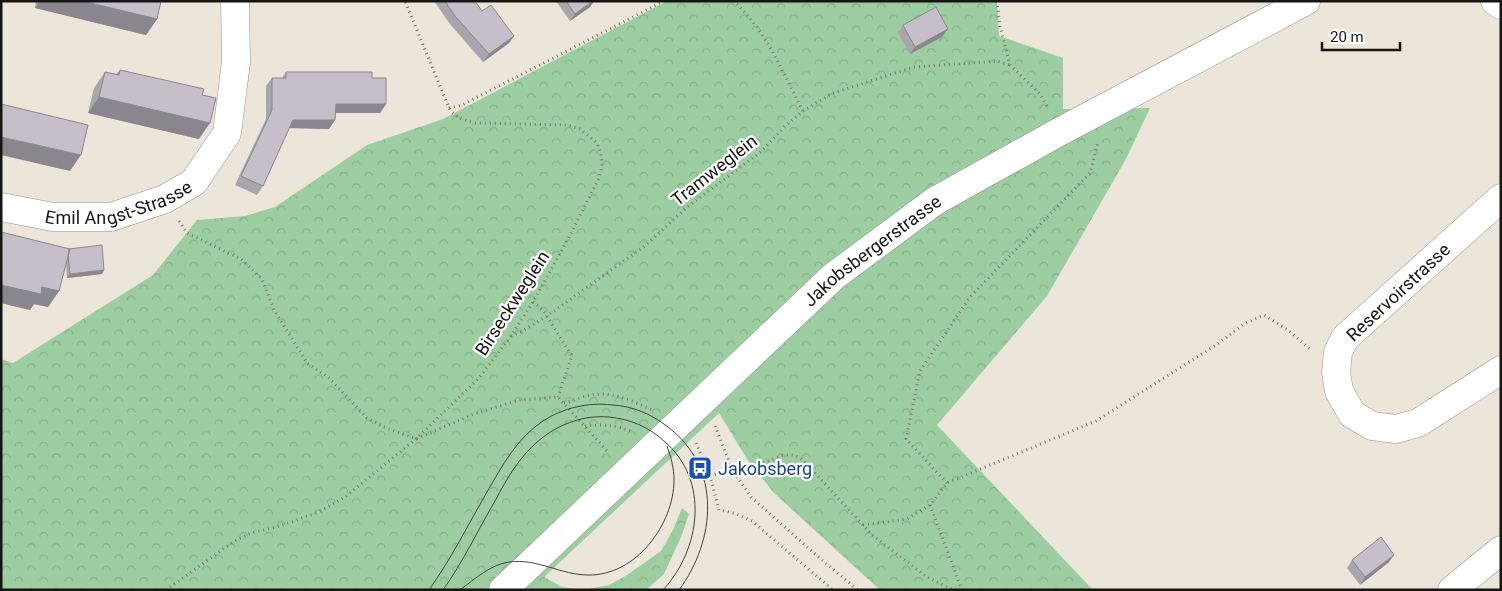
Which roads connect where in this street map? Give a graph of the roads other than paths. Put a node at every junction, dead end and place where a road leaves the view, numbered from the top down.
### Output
1 (235, 1) edge
2 (1306, 1) edge
3 (1495, 1) edge
4 (1501, 5) edge
5 (1501, 198) edge
6 (1, 207) edge
7 (1501, 370) edge
8 (1501, 550) edge
9 (503, 590) edge
10 (1452, 590) edge

1 - 6 street, Emil Angst-Strasse
2 - 9 street, Jakobsbergerstrasse
3 - 4 street
5 - 7 street, Reservoirstrasse
8 - 10 street

